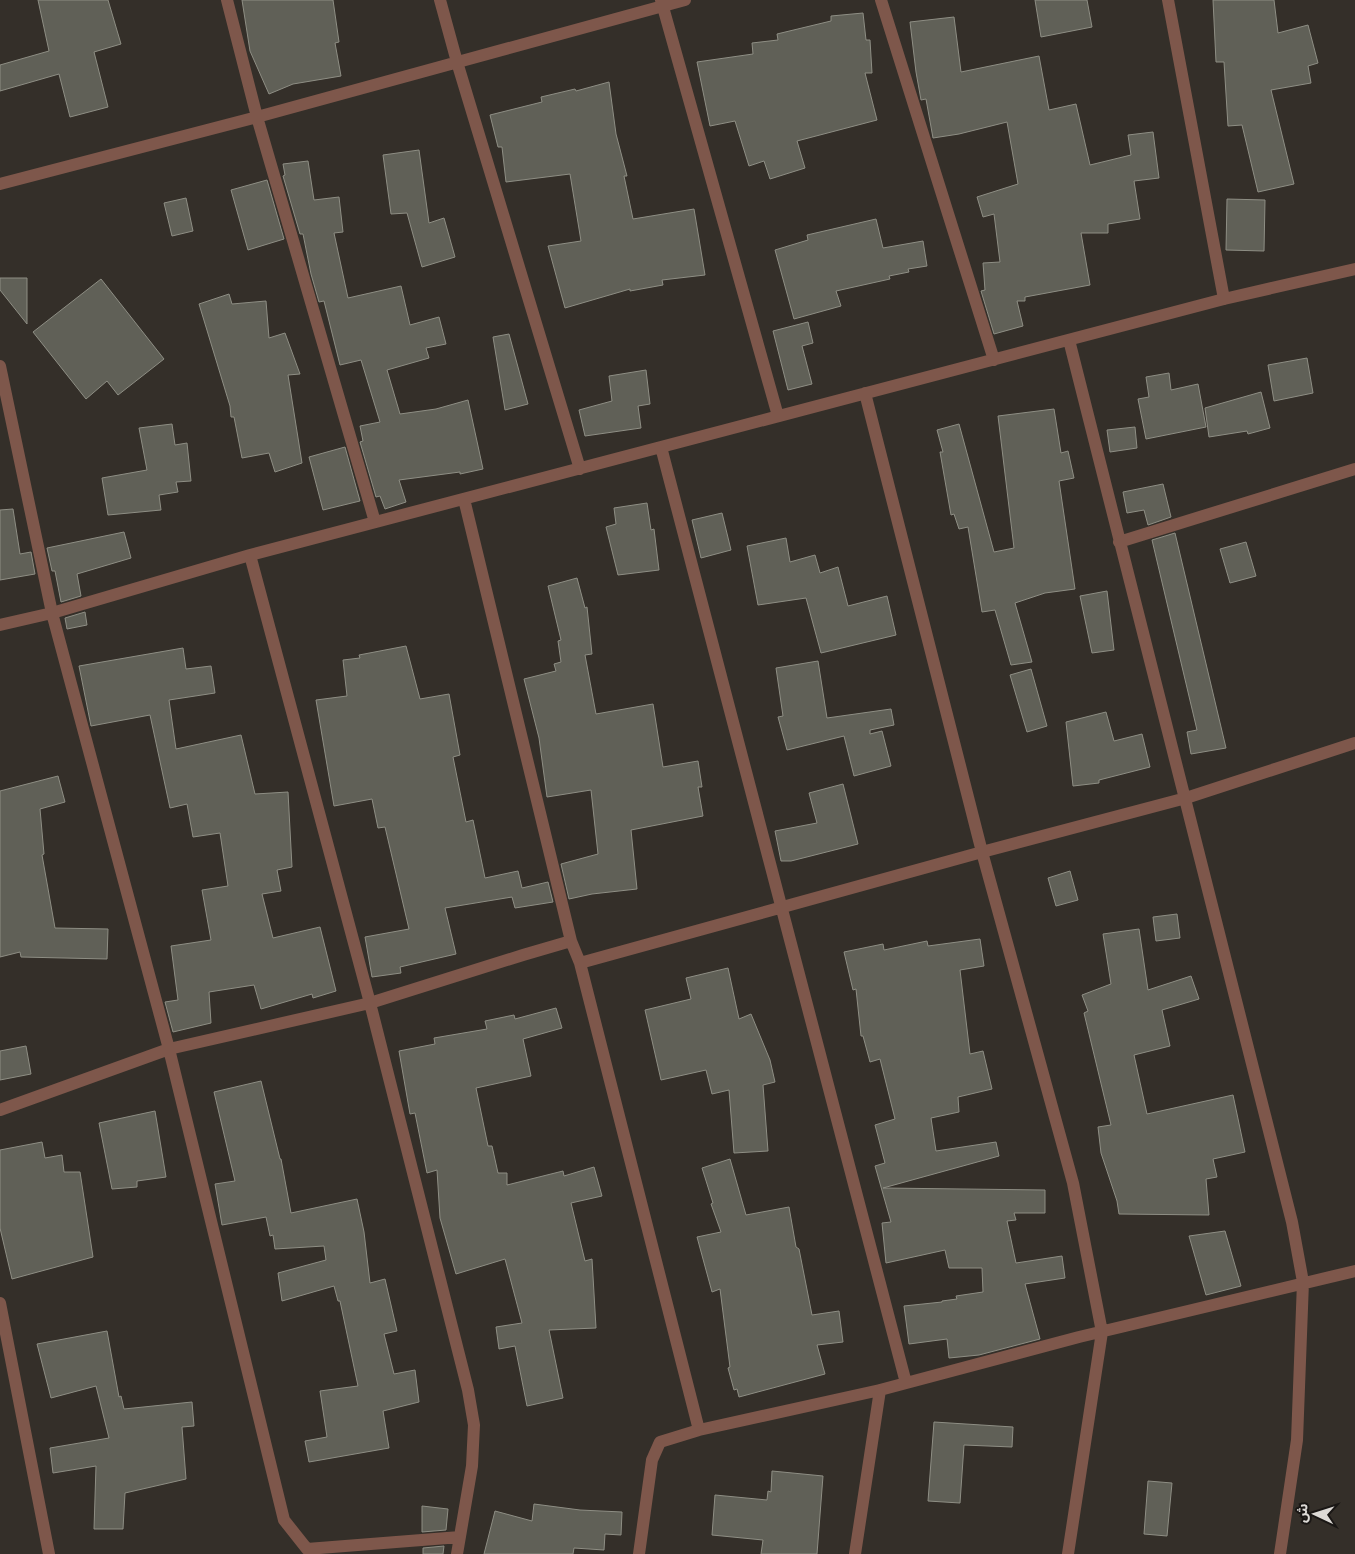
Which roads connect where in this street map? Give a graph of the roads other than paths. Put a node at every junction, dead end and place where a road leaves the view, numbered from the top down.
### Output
1 (227, 0) edge
2 (440, 0) edge
3 (685, 0) edge
4 (881, 0) edge
5 (1168, 0) edge
6 (662, 3) edge
7 (457, 62) junction
8 (257, 117) junction
9 (0, 184) edge
10 (1355, 269) edge
11 (1224, 299) junction
12 (1069, 340) junction
13 (994, 360) junction
14 (0, 366) edge
15 (865, 393) junction
16 (778, 416) junction
17 (661, 447) junction
18 (580, 469) junction
19 (1355, 469) edge
20 (464, 499) junction
21 (375, 522) junction
22 (1120, 542) junction
23 (250, 555) junction
24 (52, 613) junction
25 (0, 625) edge
26 (1355, 743) edge
27 (1186, 798) junction
28 (982, 852) junction
29 (782, 907) junction
30 (571, 941) junction
31 (580, 963) junction
32 (370, 1003) junction
33 (169, 1050) junction
34 (0, 1110) edge
35 (1355, 1271) edge
36 (1303, 1282) junction
37 (0, 1303) edge
38 (1102, 1332) junction
39 (906, 1383) junction
40 (880, 1390) junction
41 (699, 1430) junction
42 (460, 1537) junction
43 (49, 1554) edge
44 (457, 1554) edge
45 (639, 1554) edge
46 (856, 1554) edge
47 (1068, 1554) edge
48 (1280, 1554) edge

1 - 8 street
2 - 7 street
3 - 6 street
4 - 13 street
5 - 11 street
6 - 7 street
6 - 16 street
7 - 8 street
7 - 18 street
8 - 9 street
8 - 21 street
10 - 11 street
11 - 12 street
12 - 13 street
12 - 22 street
13 - 15 street
14 - 24 street
15 - 16 street
15 - 28 street
16 - 17 street
17 - 18 street
17 - 29 street
18 - 20 street
19 - 22 street
20 - 21 street
20 - 30 street
21 - 23 street
22 - 27 street
23 - 24 street
23 - 32 street
24 - 25 street
24 - 33 street
26 - 27 street
27 - 28 street
27 - 36 street
28 - 29 street
28 - 38 street
29 - 31 street
29 - 39 street
30 - 31 street
30 - 32 street
31 - 41 street
32 - 33 street
32 - 42 street
33 - 34 street
33 - 42 street
35 - 36 street
36 - 38 street
36 - 48 street
37 - 43 street
38 - 39 street
38 - 47 street
39 - 40 street
40 - 41 street
40 - 46 street
41 - 45 street
42 - 44 street

